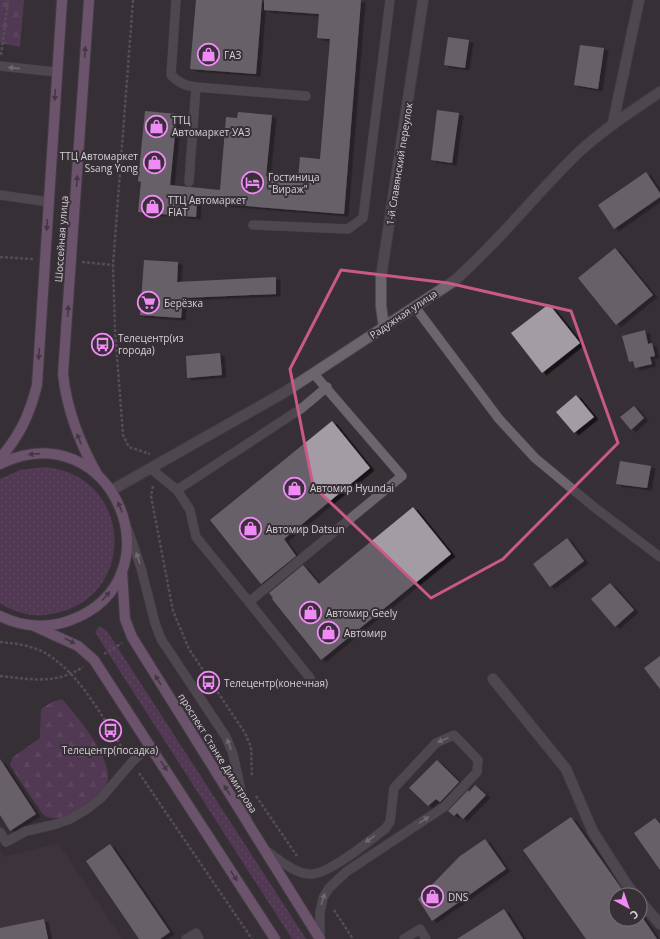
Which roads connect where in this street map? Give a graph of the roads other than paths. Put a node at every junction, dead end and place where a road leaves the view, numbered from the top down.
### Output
1 (62, 0) edge
2 (89, 0) edge
3 (176, 0) edge
4 (390, 0) edge
5 (424, 0) edge
6 (639, 0) edge
7 (0, 66) edge
8 (56, 72) junction
9 (196, 87) junction
10 (660, 92) edge
11 (306, 96) dead end
12 (613, 123) junction
13 (189, 182) dead end
14 (0, 195) edge
15 (48, 202) junction
16 (253, 225) dead end
17 (415, 307) junction
18 (384, 327) junction
19 (314, 374) junction
20 (327, 387) junction
21 (0, 458) edge
22 (0, 464) edge
23 (155, 469) junction
24 (97, 474) junction
25 (112, 490) junction
26 (177, 490) junction
27 (126, 524) junction
28 (660, 558) edge
29 (122, 571) junction
30 (249, 602) junction
31 (0, 616) edge
32 (34, 626) junction
33 (310, 678) dead end
34 (493, 679) dead end
35 (150, 745) junction
36 (248, 823) junction
37 (0, 832) edge
38 (3, 843) edge
39 (264, 848) junction
40 (629, 887) edge
41 (648, 910) edge
42 (660, 924) edge
43 (320, 938) edge
44 (186, 939) edge
45 (199, 939) edge
46 (276, 939) edge
47 (404, 939) edge
48 (426, 939) edge

1 - 8 main road, Шоссейная улица
24 -> 2 main road, Шоссейная улица
3 - 9 lane
4 - 16 lane
5 - 18 street, 1-й Славянский переулок
6 - 12 street
8 -> 7 lane
8 -> 15 main road, Шоссейная улица
9 - 11 lane
9 - 13 lane
10 - 12 street, Радужная улица
12 - 17 street, Радужная улица
14 - 15 lane
15 -> 21 main road, Шоссейная улица
17 - 18 street, Радужная улица
17 - 28 lane
18 - 19 street, Радужная улица
19 - 20 lane
19 - 23 street, Радужная улица
20 - 26 lane
20 - 30 lane
24 -> 22 main road
23 - 25 street, Радужная улица
23 - 26 lane
24 - 25 main road
27 -> 25 main road
26 - 30 lane
27 - 29 main road
36 -> 27 lane
32 -> 29 main road
36 -> 29 main road, проспект Станке Димитрова
30 - 33 lane
31 - 32 main road
32 -> 35 main road
34 - 40 street
35 - 38 lane
35 -> 46 main road
36 - 39 main road, проспект Станке Димитрова
37 - 38 lane
39 - 43 main road, проспект Станке Димитрова
43 -> 39 lane
41 - 42 street
44 - 45 lane
47 - 48 lane

